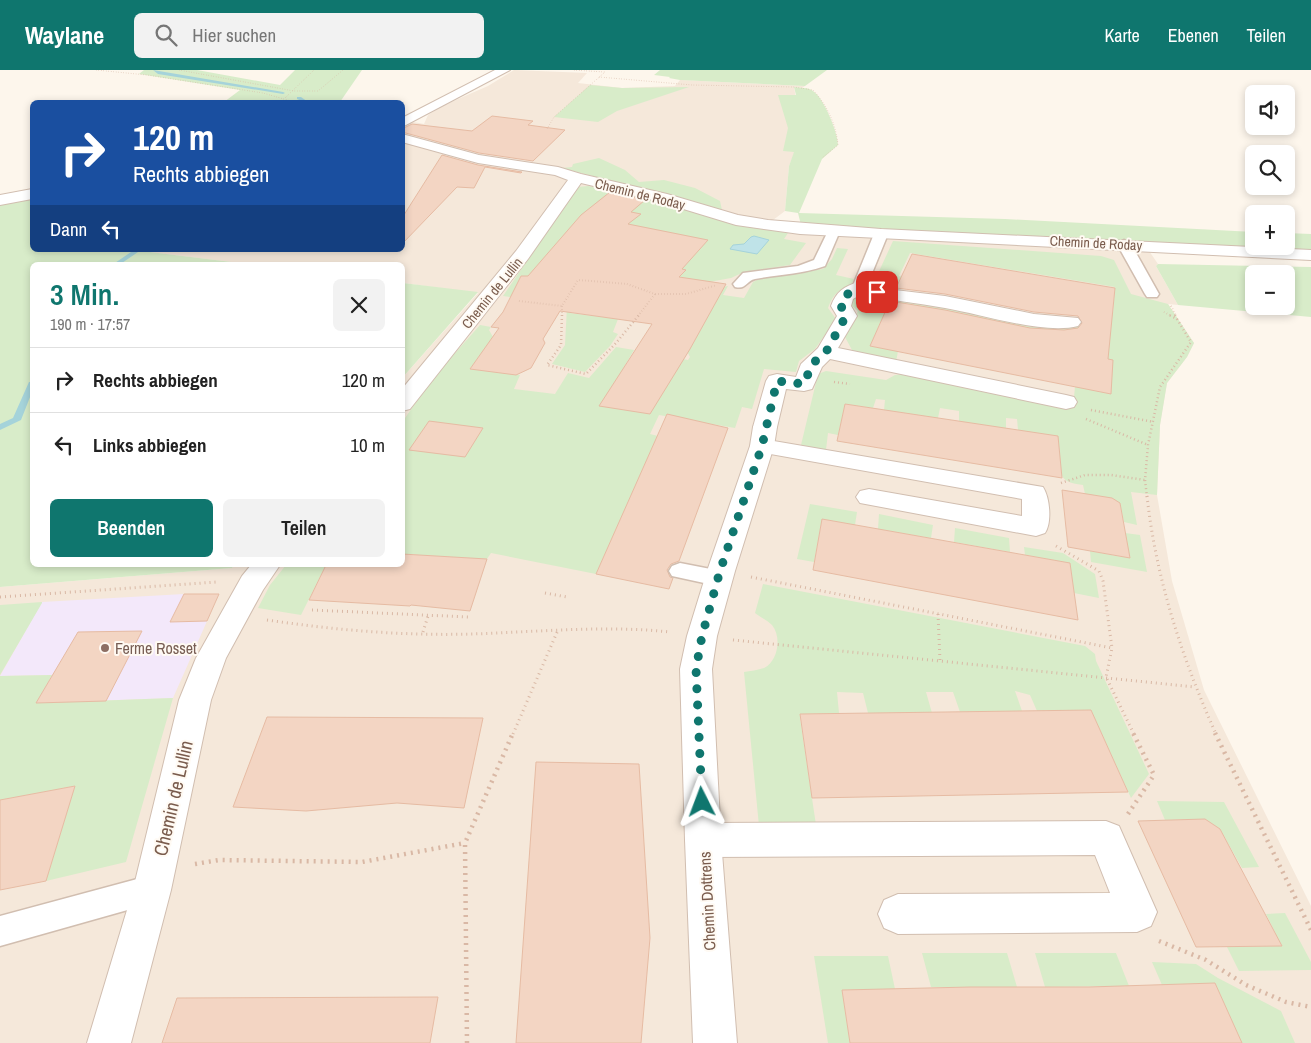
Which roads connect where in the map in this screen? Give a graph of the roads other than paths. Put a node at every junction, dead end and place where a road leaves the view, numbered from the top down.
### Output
1 (504, 70) edge
2 (405, 122) edge
3 (405, 139) edge
4 (577, 178) junction
5 (30, 194) edge
6 (0, 200) edge
7 (834, 231) junction
8 (881, 234) junction
9 (1124, 244) junction
10 (1311, 255) edge
11 (740, 284) road end
12 (859, 288) junction
13 (1152, 294) dead end
14 (1071, 322) dead end
15 (826, 352) junction
16 (405, 400) edge
17 (1066, 402) road end
18 (764, 437) junction
19 (869, 496) dead end
20 (680, 570) dead end
21 (259, 574) edge
22 (719, 574) junction
23 (703, 840) junction
24 (154, 880) junction
25 (898, 914) dead end
26 (0, 931) edge
27 (109, 1043) edge
28 (715, 1043) edge

1 - 2 street
3 - 4 street, Chemin de Roday
4 - 7 street, Chemin de Roday
4 - 16 street, Chemin de Lullin
5 - 6 street
7 - 8 street, Chemin de Roday
7 - 11 lane
8 - 9 street, Chemin de Roday
8 - 12 lane
9 - 10 street, Chemin de Roday
9 - 13 lane
12 - 14 street
12 - 15 street
15 - 17 street
15 - 18 street, Chemin Dottrens
18 - 19 street
18 - 22 street, Chemin Dottrens
20 - 22 lane
21 - 24 street, Chemin de Lullin
22 - 23 street, Chemin Dottrens
23 - 25 street
23 - 28 street, Chemin Dottrens
24 - 26 lane
24 - 27 street, Chemin de Lullin

